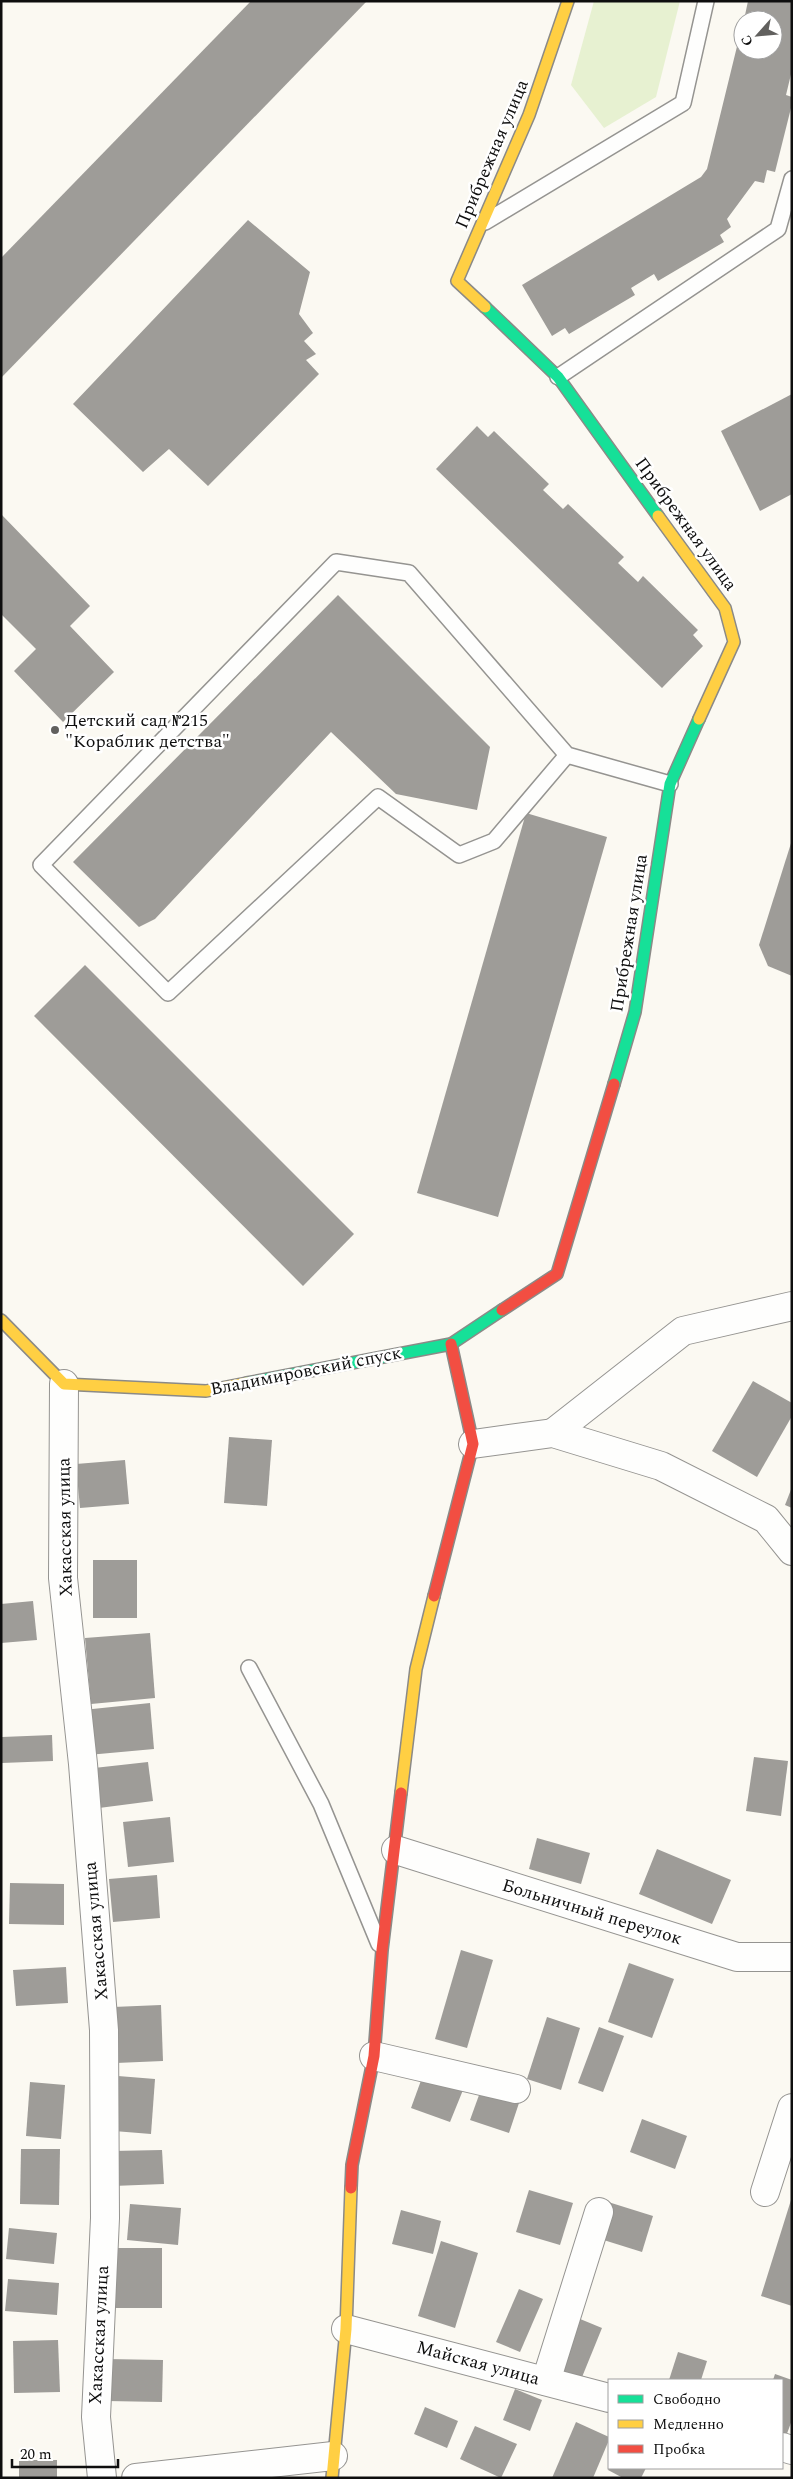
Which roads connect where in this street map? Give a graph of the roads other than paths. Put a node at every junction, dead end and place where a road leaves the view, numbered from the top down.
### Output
1 (568, 1) edge
2 (706, 1) edge
3 (792, 179) edge
4 (482, 224) junction
5 (558, 377) junction
6 (567, 755) junction
7 (670, 784) junction
8 (557, 1274) joint
9 (792, 1306) edge
10 (1, 1320) edge
11 (451, 1344) junction
12 (64, 1384) junction
13 (553, 1433) junction
14 (473, 1444) junction
15 (792, 1551) edge
16 (249, 1668) dead end
17 (396, 1850) junction
18 (382, 1950) junction
19 (792, 1957) edge
20 (374, 2056) junction
21 (516, 2089) dead end
22 (792, 2108) edge
23 (765, 2192) dead end
24 (599, 2212) dead end
25 (346, 2328) junction
26 (546, 2381) junction
27 (608, 2398) edge
28 (332, 2467) edge
29 (102, 2478) edge
30 (136, 2478) edge

1 - 4 street, Прибрежная улица
2 - 4 lane
3 - 5 lane
4 - 5 street, Прибрежная улица
5 - 7 street, Прибрежная улица
6 - 6 lane
6 - 7 lane
7 - 8 street, Прибрежная улица
8 - 11 street, Владимировский спуск
9 - 13 street
10 - 12 street
11 - 12 street, Владимировский спуск
11 - 14 street
12 - 29 street, Хакасская улица
13 - 14 street
13 - 15 street
14 - 17 street
16 - 18 lane
17 - 18 street
17 - 19 street, Больничный переулок
18 - 20 street
20 - 21 street
20 - 25 street
22 - 23 street
24 - 26 street
25 - 26 street, Майская улица
25 - 28 street
26 - 27 street, Майская улица
28 - 30 street

